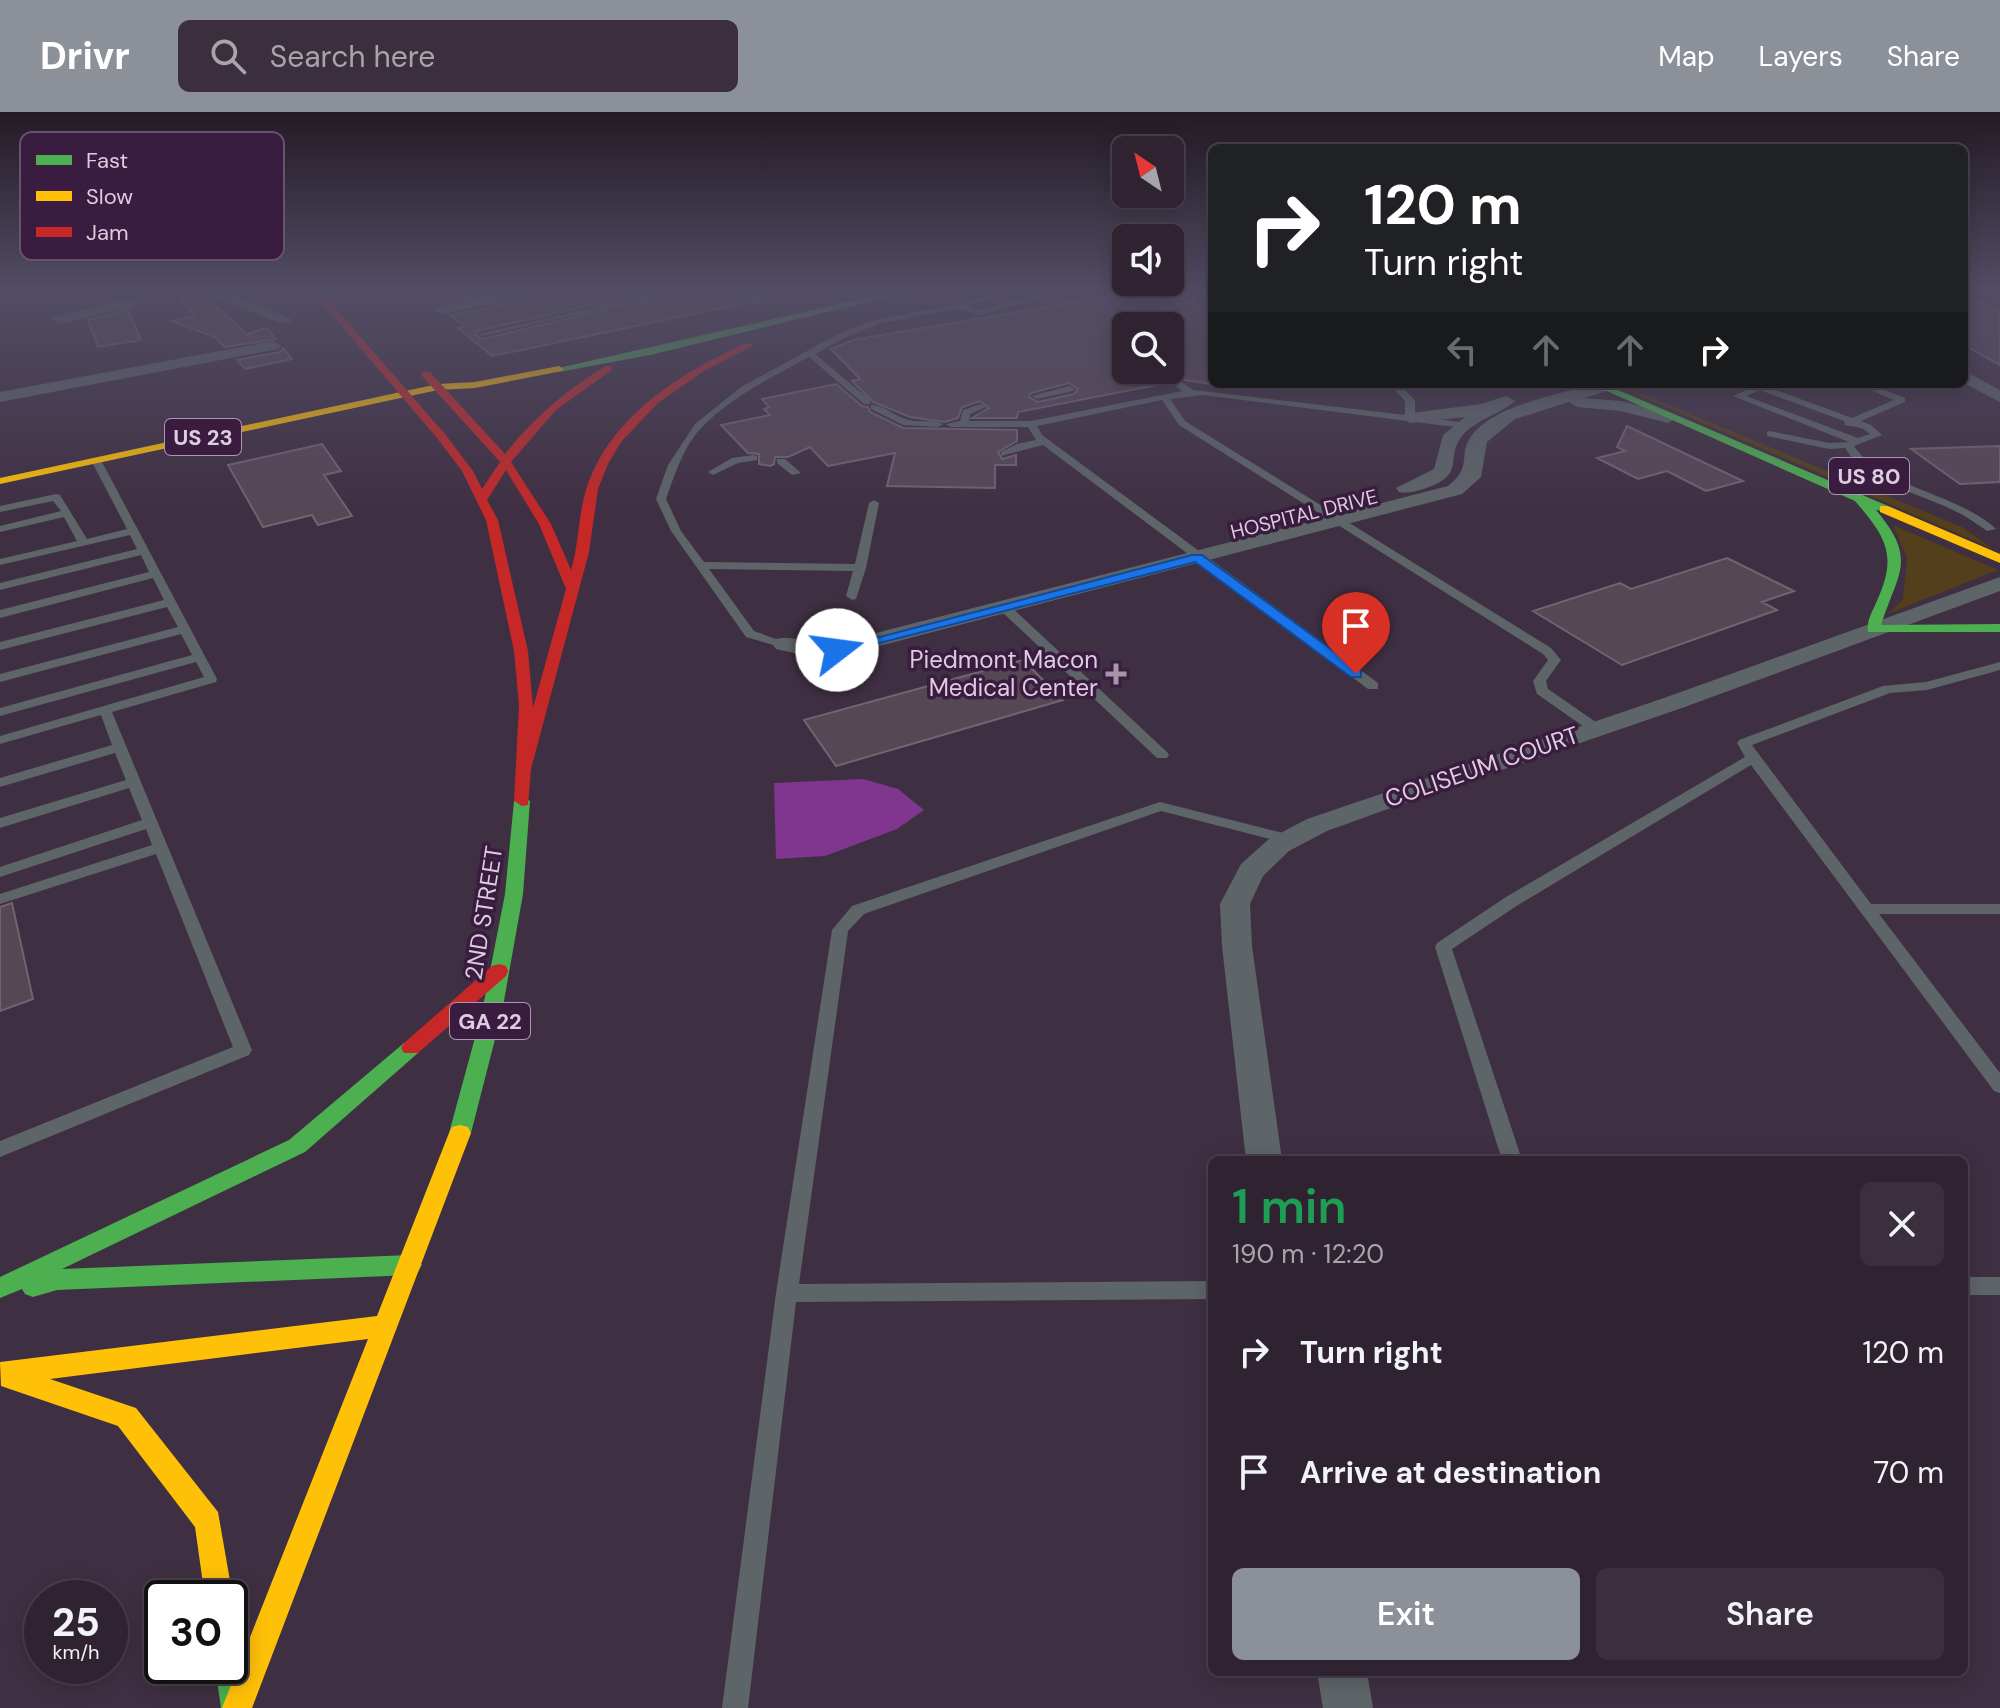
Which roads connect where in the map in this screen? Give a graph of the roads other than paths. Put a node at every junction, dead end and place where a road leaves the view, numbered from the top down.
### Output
1 (179, 363) edge
2 (380, 363) edge
3 (525, 363) edge
4 (590, 363) edge
5 (621, 363) edge
6 (713, 363) edge
7 (792, 363) edge
8 (822, 363) edge
9 (417, 364) dead end
10 (1968, 378) edge
11 (1179, 384) edge
12 (438, 387) junction
13 (1398, 388) edge
14 (1560, 388) edge
15 (1595, 388) edge
16 (1611, 388) edge
17 (1758, 388) edge
18 (1769, 388) edge
19 (1871, 388) edge
20 (1070, 389) dead end
21 (406, 393) junction
22 (1191, 393) junction
23 (1037, 396) dead end
24 (0, 397) edge
25 (1164, 397) junction
26 (2000, 397) edge
27 (1555, 402) junction
28 (981, 407) dead end
29 (1487, 408) junction
30 (1410, 418) junction
31 (1853, 421) junction
32 (1687, 423) junction
33 (938, 424) dead end
34 (951, 424) dead end
35 (964, 424) junction
36 (1031, 424) junction
37 (1463, 425) junction
38 (1748, 425) dead end
39 (1826, 430) junction
40 (1770, 434) junction
41 (1044, 442) junction
42 (1852, 443) junction
43 (1004, 454) dead end
44 (504, 458) junction
45 (753, 458) dead end
46 (96, 460) junction
47 (781, 461) dead end
48 (713, 472) dead end
49 (796, 473) dead end
50 (0, 481) edge
51 (1858, 498) junction
52 (482, 499) junction
53 (874, 503) dead end
54 (0, 509) edge
55 (67, 513) junction
56 (1329, 515) junction
57 (0, 529) edge
58 (1996, 530) edge
59 (133, 531) junction
60 (83, 542) junction
61 (144, 551) junction
62 (1189, 552) junction
63 (2000, 559) edge
64 (0, 562) edge
65 (702, 565) junction
66 (860, 568) junction
67 (156, 574) junction
68 (2000, 584) edge
69 (0, 587) edge
70 (572, 589) junction
71 (852, 596) dead end
72 (171, 602) junction
73 (1004, 607) junction
74 (0, 614) edge
75 (2000, 628) edge
76 (185, 629) junction
77 (1873, 629) junction
78 (784, 644) junction
79 (0, 646) edge
80 (200, 657) junction
81 (2000, 666) edge
82 (0, 678) edge
83 (1373, 686) dead end
84 (105, 710) junction
85 (0, 712) edge
86 (1595, 728) junction
87 (0, 740) edge
88 (120, 747) junction
89 (1162, 755) dead end
90 (1753, 758) junction
91 (525, 767) junction
92 (134, 782) junction
93 (0, 783) edge
94 (0, 823) edge
95 (150, 823) junction
96 (1290, 839) junction
97 (160, 848) junction
98 (0, 872) edge
99 (0, 899) edge
100 (1867, 909) junction
101 (2000, 909) edge
102 (499, 971) junction
103 (2000, 1086) edge
104 (0, 1149) edge
105 (1263, 1156) edge
106 (1511, 1156) edge
107 (410, 1265) junction
108 (1968, 1286) edge
109 (2000, 1286) edge
110 (0, 1288) edge
111 (1208, 1290) edge
112 (787, 1293) junction
113 (0, 1297) edge
114 (386, 1326) junction
115 (0, 1374) edge
116 (216, 1580) edge
117 (1343, 1676) edge
118 (233, 1684) edge
119 (236, 1708) edge
120 (735, 1708) edge
121 (1348, 1708) edge

1 - 24 street
2 - 21 main road, 2ND STREET
3 - 12 main road, US 23
4 - 12 main road, US 23
5 - 44 main road
6 - 70 main road
7 - 65 lane
8 - 33 lane
9 - 12 main road
10 - 26 street
11 - 22 lane
12 - 21 main road, US 23
12 - 44 main road
13 - 30 lane
14 - 29 street, HOSPITAL DRIVE
15 - 27 street, HOSPITAL DRIVE
16 - 32 main road, US 80
17 - 39 lane
18 - 31 lane
19 - 31 lane
20 - 23 lane
21 - 46 main road, US 23
21 - 52 main road, 2ND STREET / GA 22
22 - 25 lane
22 - 30 lane
25 - 36 lane
25 - 56 lane
27 - 32 street, HOSPITAL DRIVE
27 - 56 street, HOSPITAL DRIVE
28 - 35 lane
29 - 30 street
29 - 37 street, HOSPITAL DRIVE
30 - 37 lane
31 - 39 lane
31 - 42 lane
32 - 51 main road, US 80
34 - 35 lane
35 - 36 lane
36 - 41 lane
37 - 56 street, HOSPITAL DRIVE
38 - 40 main road, US 80
39 - 42 lane
40 - 42 lane
40 - 58 main road, US 80
41 - 43 lane
41 - 62 lane
42 - 58 lane
44 - 52 main road
44 - 70 main road
45 - 48 lane
46 - 50 main road, US 23
46 - 59 lane
47 - 49 lane
51 - 63 main road, US 80
51 - 77 main road
52 - 91 main road, 2ND STREET / GA 22
53 - 66 lane
54 - 55 lane
55 - 57 lane
55 - 60 lane
56 - 62 street, HOSPITAL DRIVE
56 - 86 lane
59 - 60 lane
59 - 61 lane
60 - 64 lane
61 - 67 lane
61 - 69 lane
62 - 73 street, HOSPITAL DRIVE
62 - 78 street, HOSPITAL DRIVE
62 - 83 lane
65 - 66 lane
65 - 78 lane
66 - 71 lane
67 - 72 lane
67 - 74 lane
68 - 77 street, COLISEUM COURT
70 - 91 main road
72 - 76 lane
72 - 79 lane
73 - 78 street, HOSPITAL DRIVE
73 - 89 lane
75 - 77 main road
76 - 80 lane
76 - 82 lane
77 - 86 street, COLISEUM COURT
80 - 84 lane
80 - 85 lane
81 - 90 lane
84 - 87 lane
84 - 88 lane
86 - 96 street, COLISEUM COURT
88 - 92 lane
88 - 93 lane
90 - 100 lane
90 - 106 lane
91 - 102 main road, 2ND STREET / GA 22
92 - 94 lane
92 - 95 lane
95 - 97 lane
95 - 98 lane
96 - 105 street, COLISEUM COURT
96 - 112 lane
97 - 99 lane
97 - 104 lane
100 - 101 lane
100 - 103 lane
102 - 107 main road, 2ND STREET / GA 22
102 - 110 main road
107 - 113 main road
107 - 114 main road, 2ND STREET / GA 22
108 - 109 lane
111 - 112 lane
112 - 120 lane
114 - 115 main road
114 - 119 main road, 2ND STREET / GA 22
115 - 116 main road
117 - 121 street
118 - 119 main road

